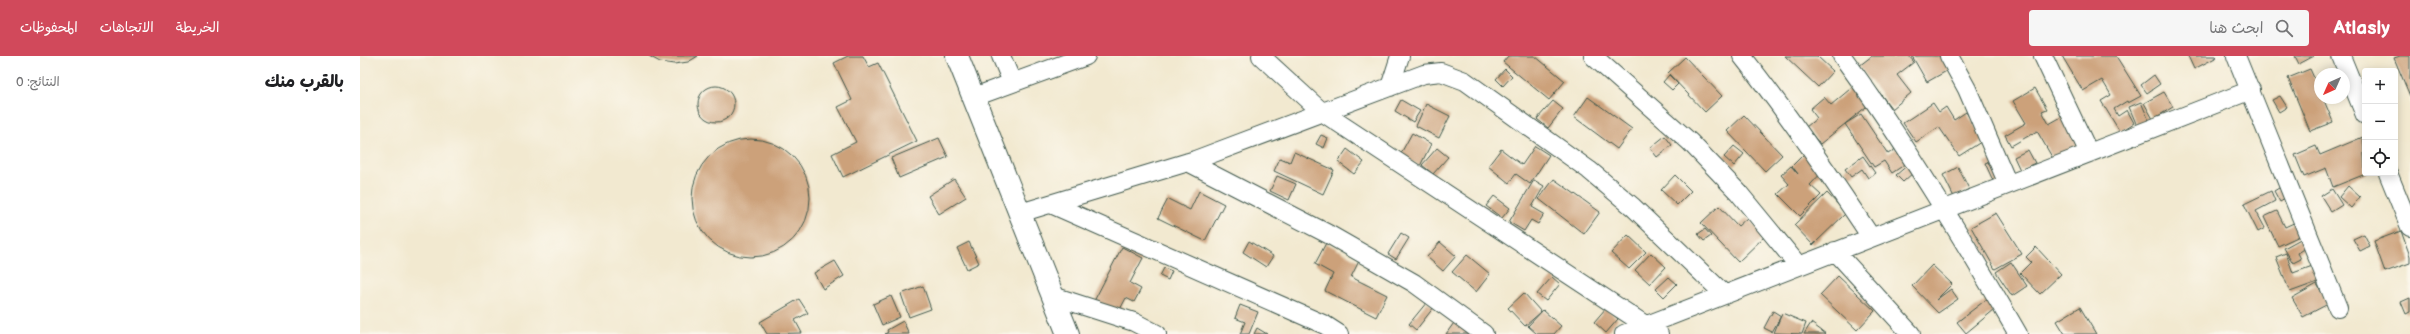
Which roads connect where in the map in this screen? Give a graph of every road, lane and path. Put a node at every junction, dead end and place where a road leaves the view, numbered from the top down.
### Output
1 (958, 56) edge
2 (1001, 56) edge
3 (1086, 56) edge
4 (1261, 56) edge
5 (1400, 56) edge
6 (1593, 56) edge
7 (1742, 56) edge
8 (1842, 56) edge
9 (1949, 56) edge
10 (2043, 56) edge
11 (2236, 56) edge
12 (2341, 56) edge
13 (1012, 82) junction
14 (1390, 87) junction
15 (2251, 90) junction
16 (974, 97) junction
17 (2362, 108) edge
18 (1322, 112) junction
19 (2089, 153) junction
20 (1188, 162) junction
21 (2389, 176) edge
22 (2008, 184) junction
23 (1051, 204) junction
24 (1945, 208) junction
25 (1020, 213) junction
26 (2410, 227) edge
27 (1871, 237) junction
28 (1835, 251) junction
29 (1798, 265) junction
30 (1724, 294) junction
31 (1052, 296) junction
32 (2338, 308) dead end
33 (1652, 330) edge
34 (1068, 334) edge
35 (1157, 334) edge
36 (1339, 334) edge
37 (1484, 334) edge
38 (1624, 334) edge
39 (1911, 334) edge
40 (2018, 334) edge

1 - 16 street
2 - 13 street
3 - 13 street
4 - 18 street
5 - 14 street
6 - 29 street
7 - 27 street
8 - 24 street
9 - 22 street
10 - 19 street
11 - 15 street
12 - 17 street
13 - 16 street
14 - 18 street
14 - 30 street
15 - 19 street
15 - 32 street
16 - 25 street
18 - 20 street
18 - 33 street
19 - 22 street
20 - 23 street
20 - 37 street
21 - 26 street
22 - 24 street
23 - 25 street
23 - 36 street
24 - 27 street
24 - 40 street
25 - 31 street
27 - 28 street
28 - 29 street
28 - 39 street
29 - 30 street
30 - 33 street
31 - 34 street
31 - 35 street
33 - 38 street

